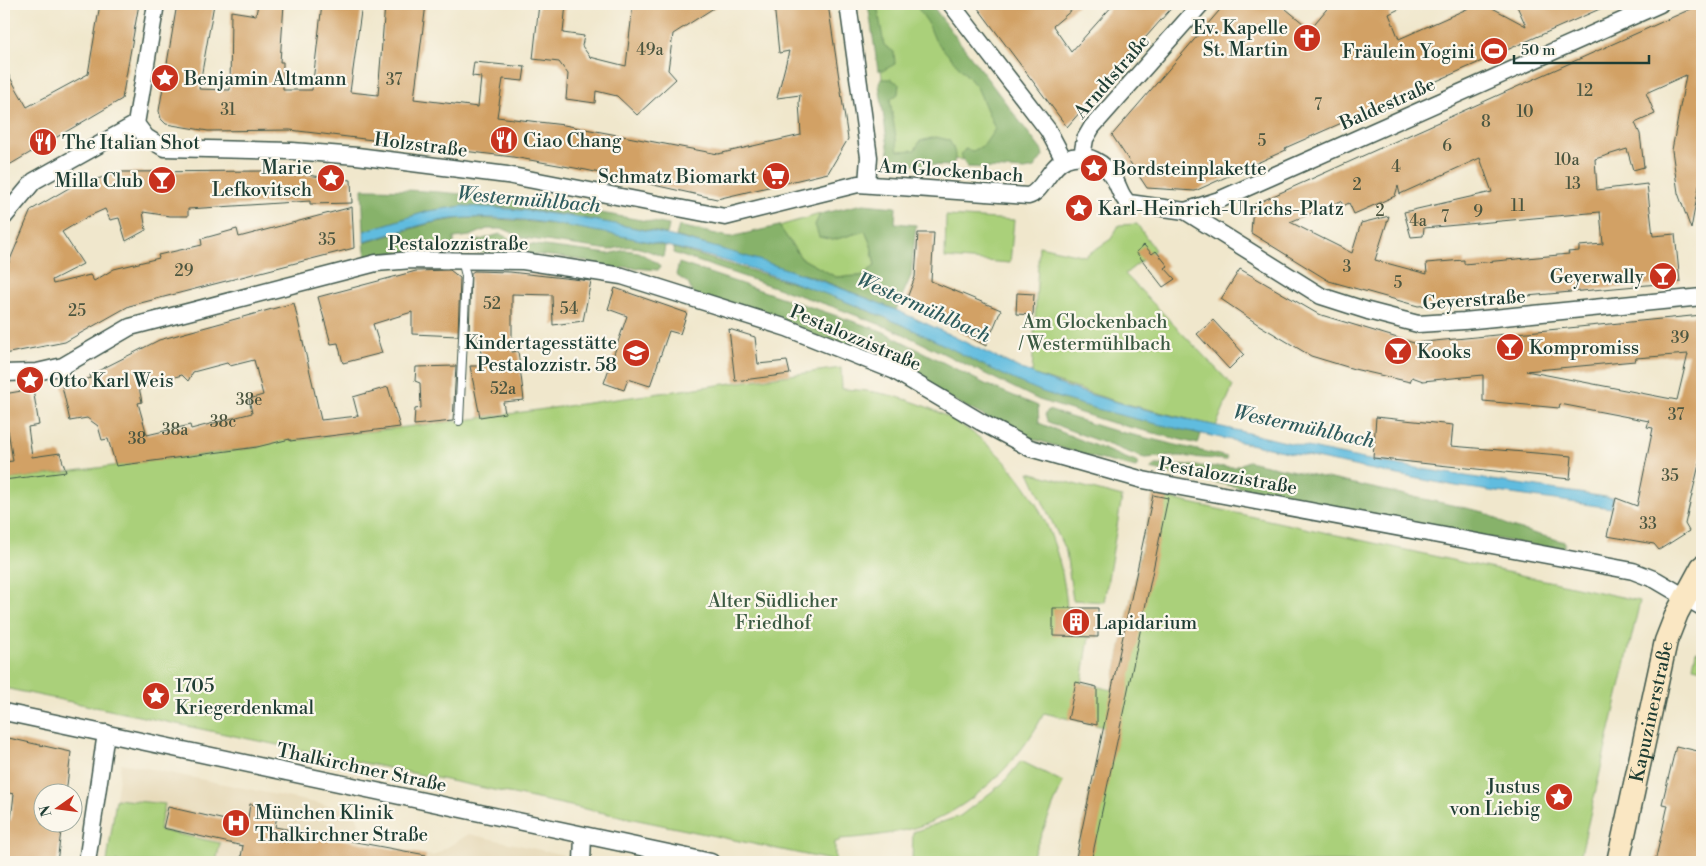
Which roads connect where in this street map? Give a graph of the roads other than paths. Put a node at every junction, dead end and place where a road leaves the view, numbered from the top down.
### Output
1 (156, 4) edge
2 (848, 4) edge
3 (951, 4) edge
4 (1201, 4) edge
5 (1660, 4) edge
6 (136, 124) junction
7 (1082, 156) junction
8 (1064, 160) junction
9 (866, 184) junction
10 (1185, 211) junction
11 (4, 217) edge
12 (462, 260) junction
13 (1702, 297) edge
14 (4, 373) edge
15 (459, 421) dead end
16 (1702, 566) edge
17 (1694, 602) edge
18 (4, 712) edge
19 (106, 733) junction
20 (583, 836) junction
21 (87, 862) edge
22 (582, 862) edge
23 (711, 862) edge
24 (1618, 862) edge

1 - 6 street
2 - 9 street, Am Glockenbach
3 - 8 street
4 - 7 street, Arndtstraße
5 - 10 street, Baldestraße
6 - 9 street, Holzstraße
6 - 11 street
7 - 8 street
7 - 10 street
8 - 9 street, Am Glockenbach
10 - 13 street, Geyerstraße
12 - 14 street, Pestalozzistraße
12 - 15 lane
12 - 17 street, Pestalozzistraße
16 - 17 main road, Kapuzinerstraße
17 - 24 main road, Kapuzinerstraße
18 - 19 street, Thalkirchner Straße
19 - 20 street, Thalkirchner Straße
19 - 21 street
20 - 22 street
20 - 23 street, Thalkirchner Straße

